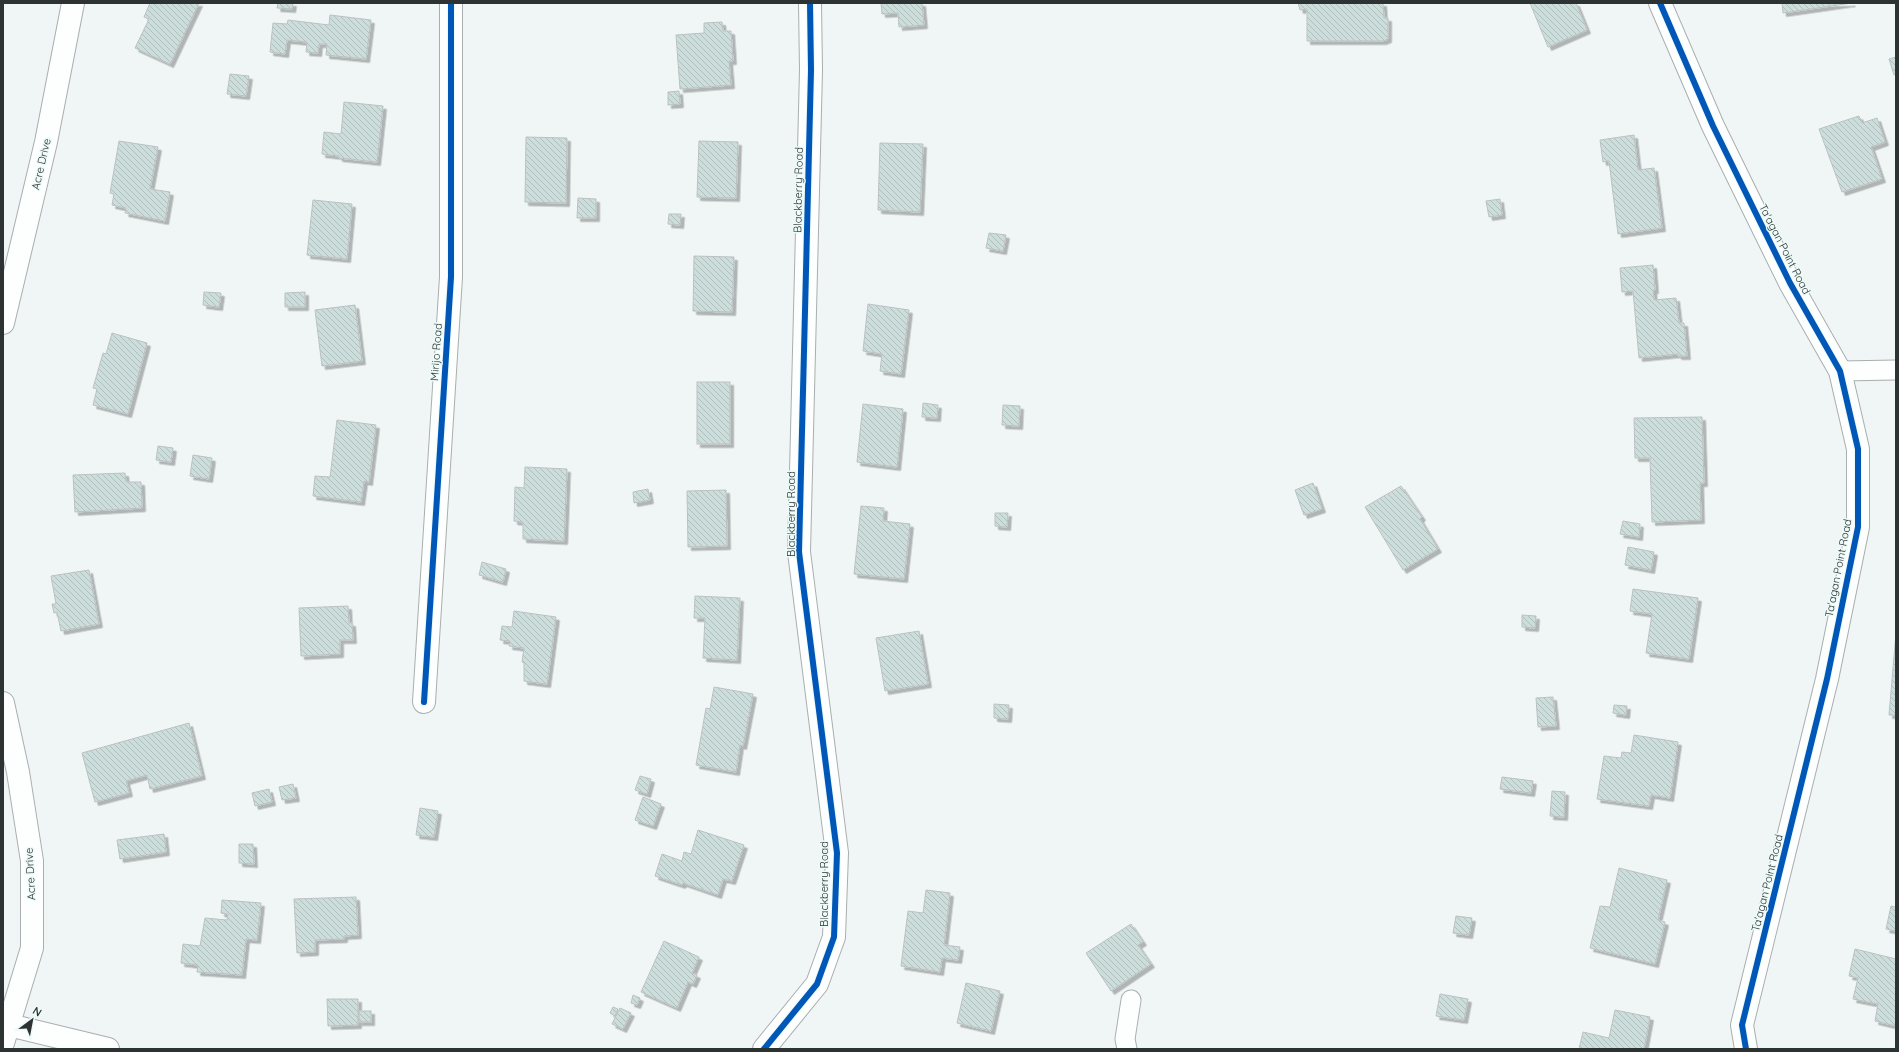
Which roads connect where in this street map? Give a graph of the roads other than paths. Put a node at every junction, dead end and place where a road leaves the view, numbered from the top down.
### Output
1 (73, 3) edge
2 (451, 3) edge
3 (810, 3) edge
4 (1660, 3) edge
5 (3, 323) edge
6 (1840, 370) junction
7 (1896, 370) edge
8 (424, 702) dead end
9 (3, 703) edge
10 (1131, 1000) dead end
11 (6, 1034) edge
12 (108, 1049) edge
13 (764, 1049) edge
14 (1127, 1049) edge
15 (1746, 1049) edge

1 - 5 street, Acre Drive
2 - 8 street, Mirijo Road
3 - 13 street, Blackberry Road
4 - 6 street, Ta'agan Point Road
6 - 7 lane
6 - 15 street, Ta'agan Point Road
9 - 11 street, Acre Drive
10 - 14 lane
11 - 12 street

